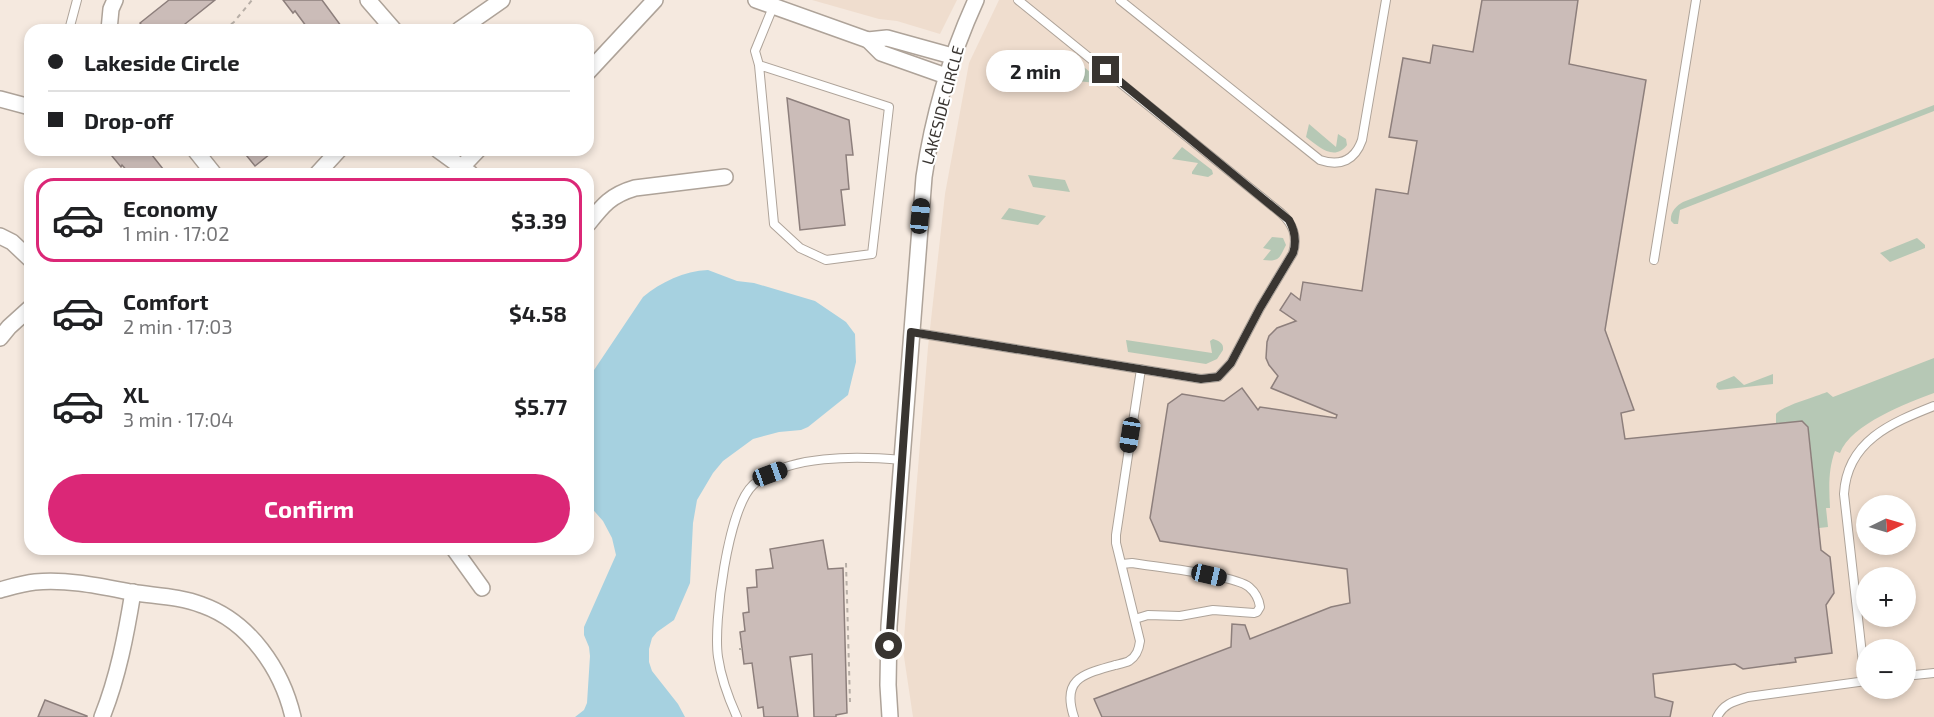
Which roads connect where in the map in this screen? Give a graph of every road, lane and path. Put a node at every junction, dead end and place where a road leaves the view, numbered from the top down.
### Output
1 (77, 0) edge
2 (115, 0) edge
3 (252, 0) edge
4 (368, 0) edge
5 (502, 0) edge
6 (655, 0) edge
7 (756, 0) edge
8 (976, 0) edge
9 (1018, 0) edge
10 (1120, 0) edge
11 (1386, 0) edge
12 (1696, 0) edge
13 (773, 7) junction
14 (71, 24) edge
15 (110, 24) edge
16 (232, 24) edge
17 (389, 24) edge
18 (468, 24) edge
19 (868, 40) junction
20 (952, 57) junction
21 (594, 66) edge
22 (759, 66) junction
23 (946, 76) junction
24 (0, 99) edge
25 (24, 105) edge
26 (200, 156) edge
27 (334, 156) edge
28 (445, 156) edge
29 (209, 168) edge
30 (322, 168) edge
31 (458, 168) edge
32 (725, 177) dead end
33 (594, 217) edge
34 (0, 236) edge
35 (24, 253) edge
36 (1654, 260) dead end
37 (24, 313) edge
38 (911, 332) junction
39 (0, 338) edge
40 (1140, 369) junction
41 (1934, 406) edge
42 (902, 460) junction
43 (458, 555) edge
44 (846, 564) dead end
45 (1122, 564) junction
46 (482, 588) dead end
47 (0, 590) edge
48 (134, 592) junction
49 (1135, 619) junction
50 (1860, 639) edge
51 (1934, 673) edge
52 (1916, 675) edge
53 (1856, 682) edge
54 (850, 702) dead end
55 (102, 717) edge
56 (294, 717) edge
57 (737, 717) edge
58 (890, 717) edge
59 (1074, 717) edge
60 (1717, 717) edge

1 - 14 lane
2 - 15 street
3 - 16 path
4 - 17 street
5 - 18 street
6 - 21 street
7 - 13 street
8 - 20 street, LAKESIDE CIRCLE
9 - 40 lane
10 - 11 lane
12 - 36 lane
13 - 19 street
13 - 22 lane
19 - 20 street
19 - 23 street
20 - 23 street, LAKESIDE CIRCLE
22 - 22 lane
23 - 38 street, LAKESIDE CIRCLE
24 - 25 street
26 - 29 street
27 - 30 street
28 - 31 street
32 - 33 street
34 - 35 street
37 - 39 street
38 - 40 lane
38 - 42 street, LAKESIDE CIRCLE
40 - 45 lane
41 - 50 lane
42 - 57 lane
42 - 58 street, LAKESIDE CIRCLE
43 - 46 street
44 - 54 path
45 - 49 lane
45 - 49 lane
47 - 48 street
48 - 55 street
48 - 56 street
49 - 59 lane
51 - 52 lane
53 - 60 lane

